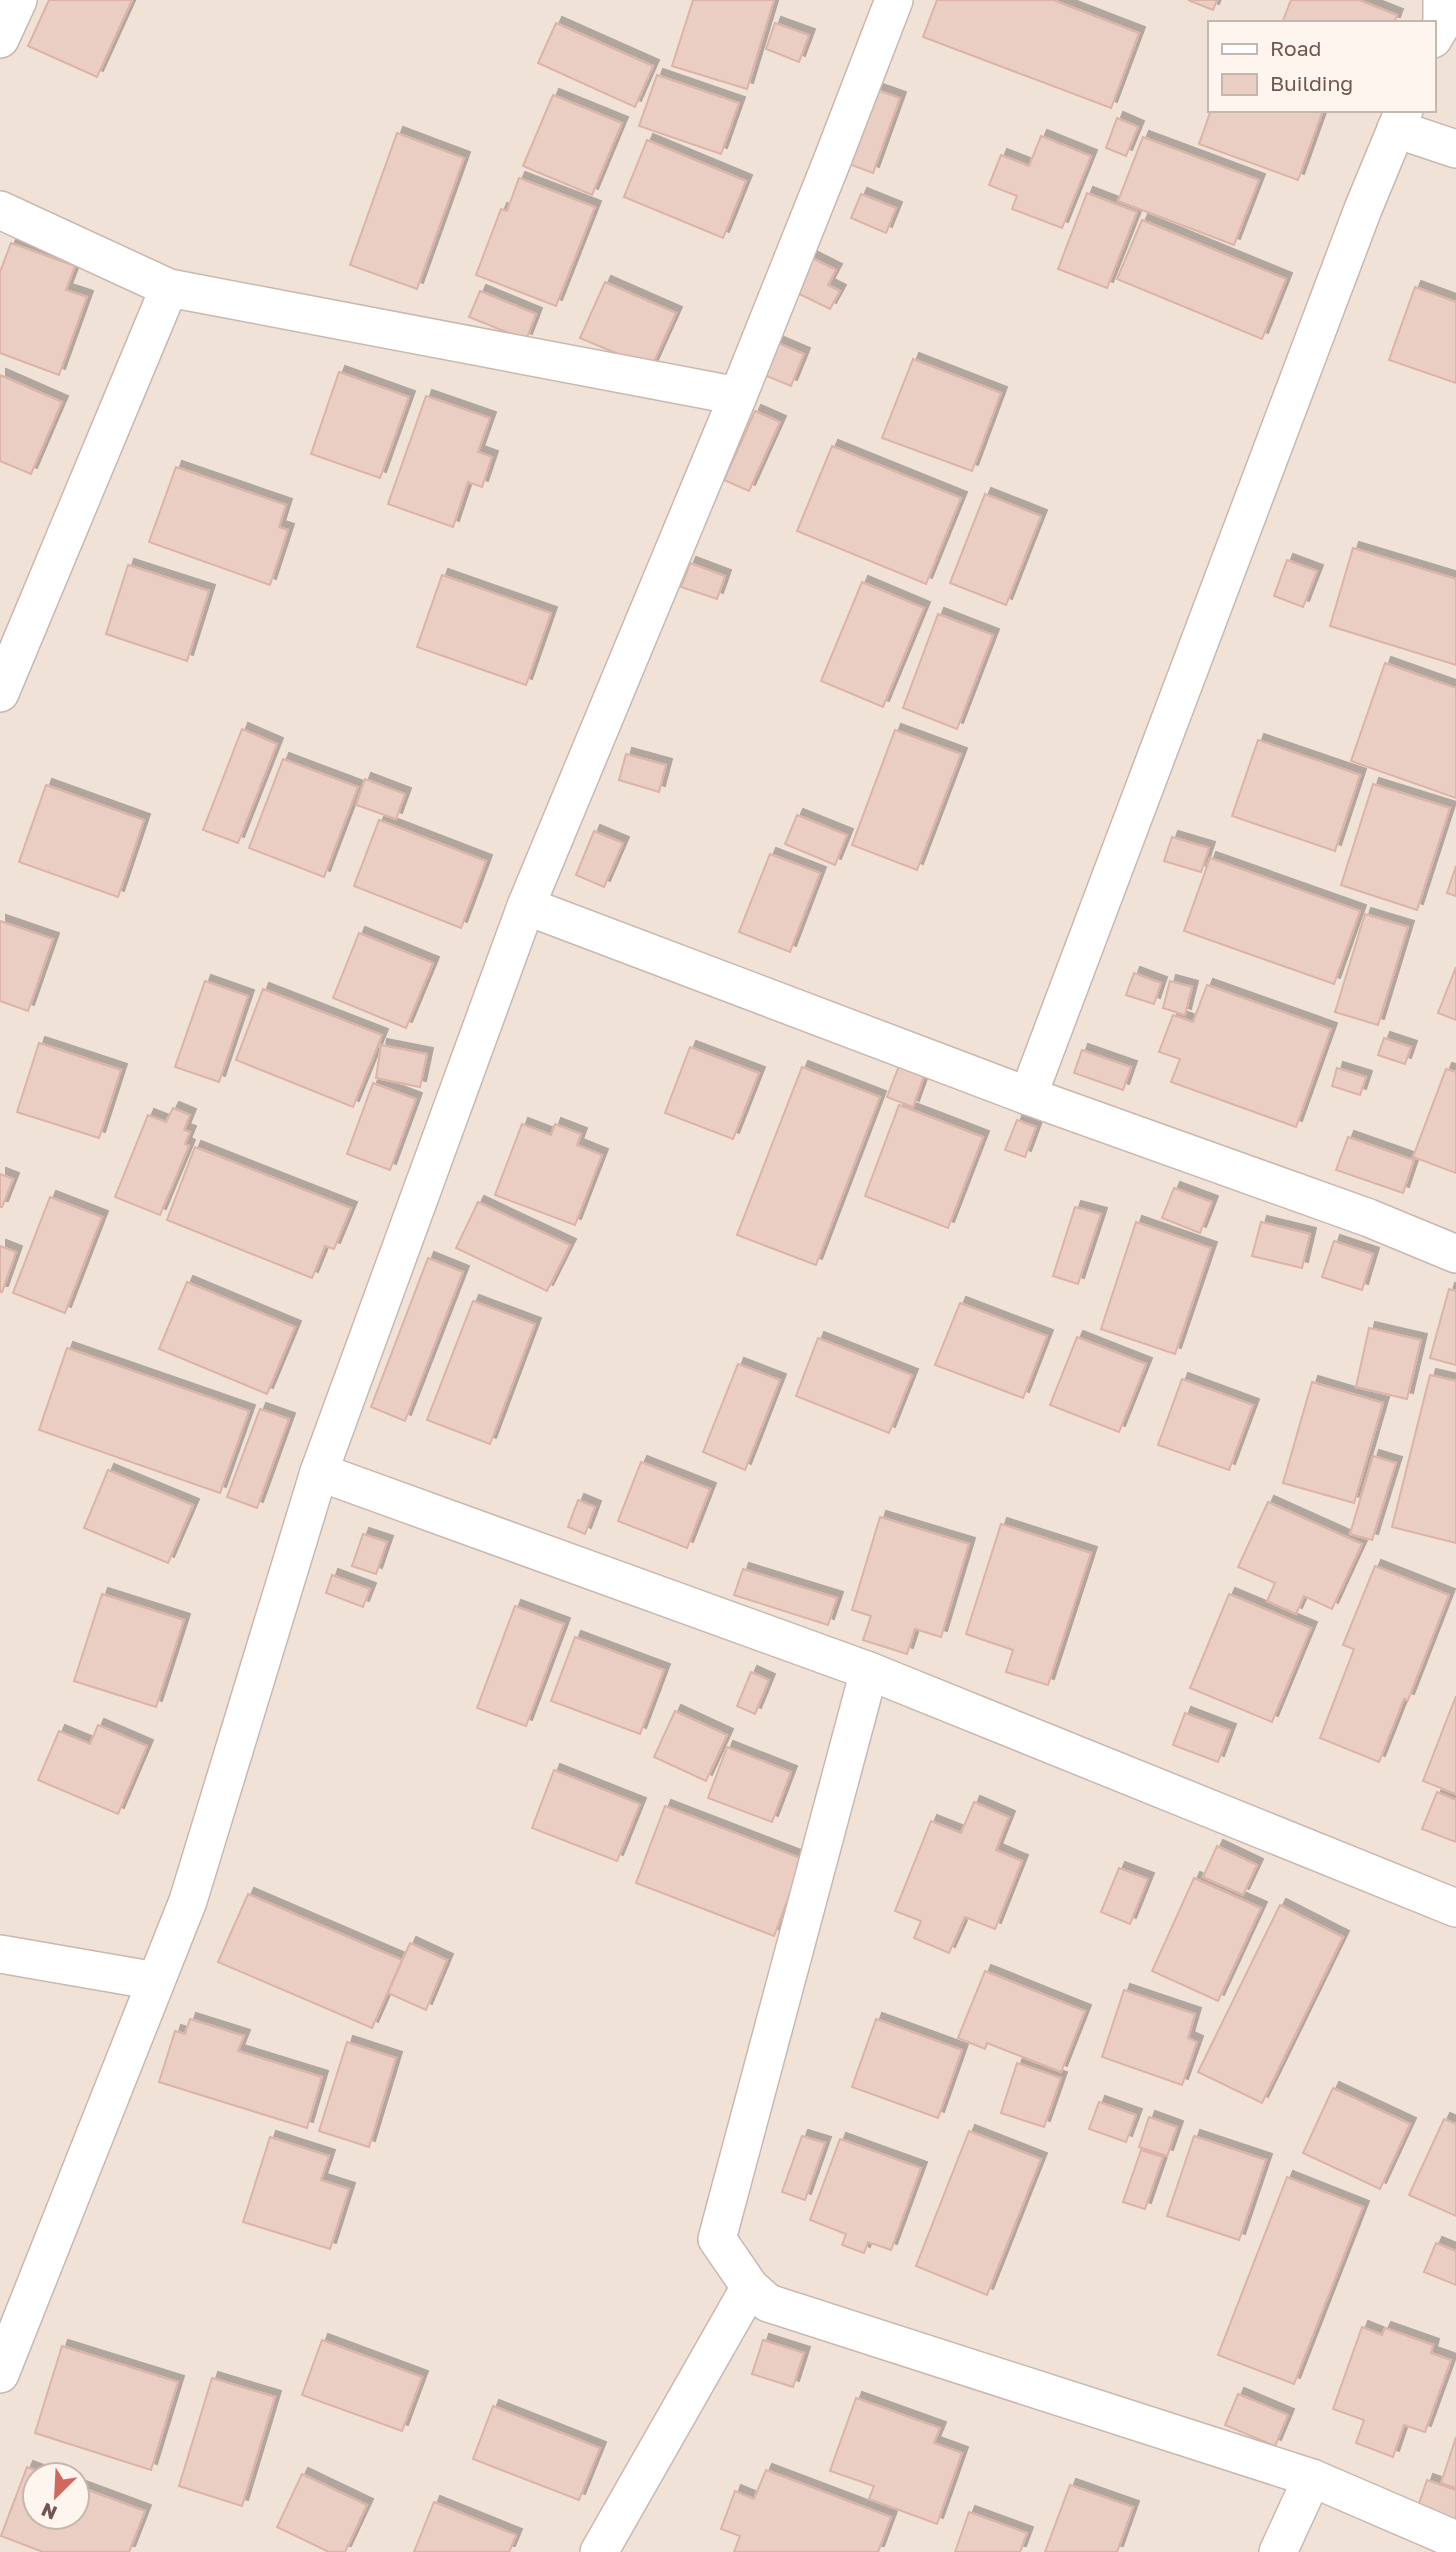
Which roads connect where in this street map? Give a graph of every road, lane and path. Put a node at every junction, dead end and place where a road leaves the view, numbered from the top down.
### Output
1 (18, 0) edge
2 (894, 0) edge
3 (1442, 0) edge
4 (1435, 36) edge
5 (0, 38) edge
6 (1400, 119) edge
7 (1456, 149) edge
8 (0, 210) edge
9 (169, 288) junction
10 (737, 396) junction
11 (0, 693) edge
12 (526, 906) junction
13 (1028, 1096) junction
14 (1456, 1254) edge
15 (319, 1472) junction
16 (869, 1671) junction
17 (1456, 1908) edge
18 (0, 1954) edge
19 (156, 1981) junction
20 (750, 2287) junction
21 (0, 2374) edge
22 (1312, 2478) junction
23 (1456, 2540) edge
24 (599, 2552) edge
25 (1278, 2552) edge

1 - 5 street
2 - 10 street
3 - 4 street
6 - 7 street
6 - 13 street
8 - 9 street
9 - 10 street
9 - 11 street
10 - 12 street
12 - 13 street
12 - 15 street
13 - 14 street
15 - 16 street
15 - 19 street
16 - 17 street
16 - 20 street
18 - 19 street
19 - 21 street
20 - 22 street
20 - 24 street
22 - 23 street
22 - 25 street

